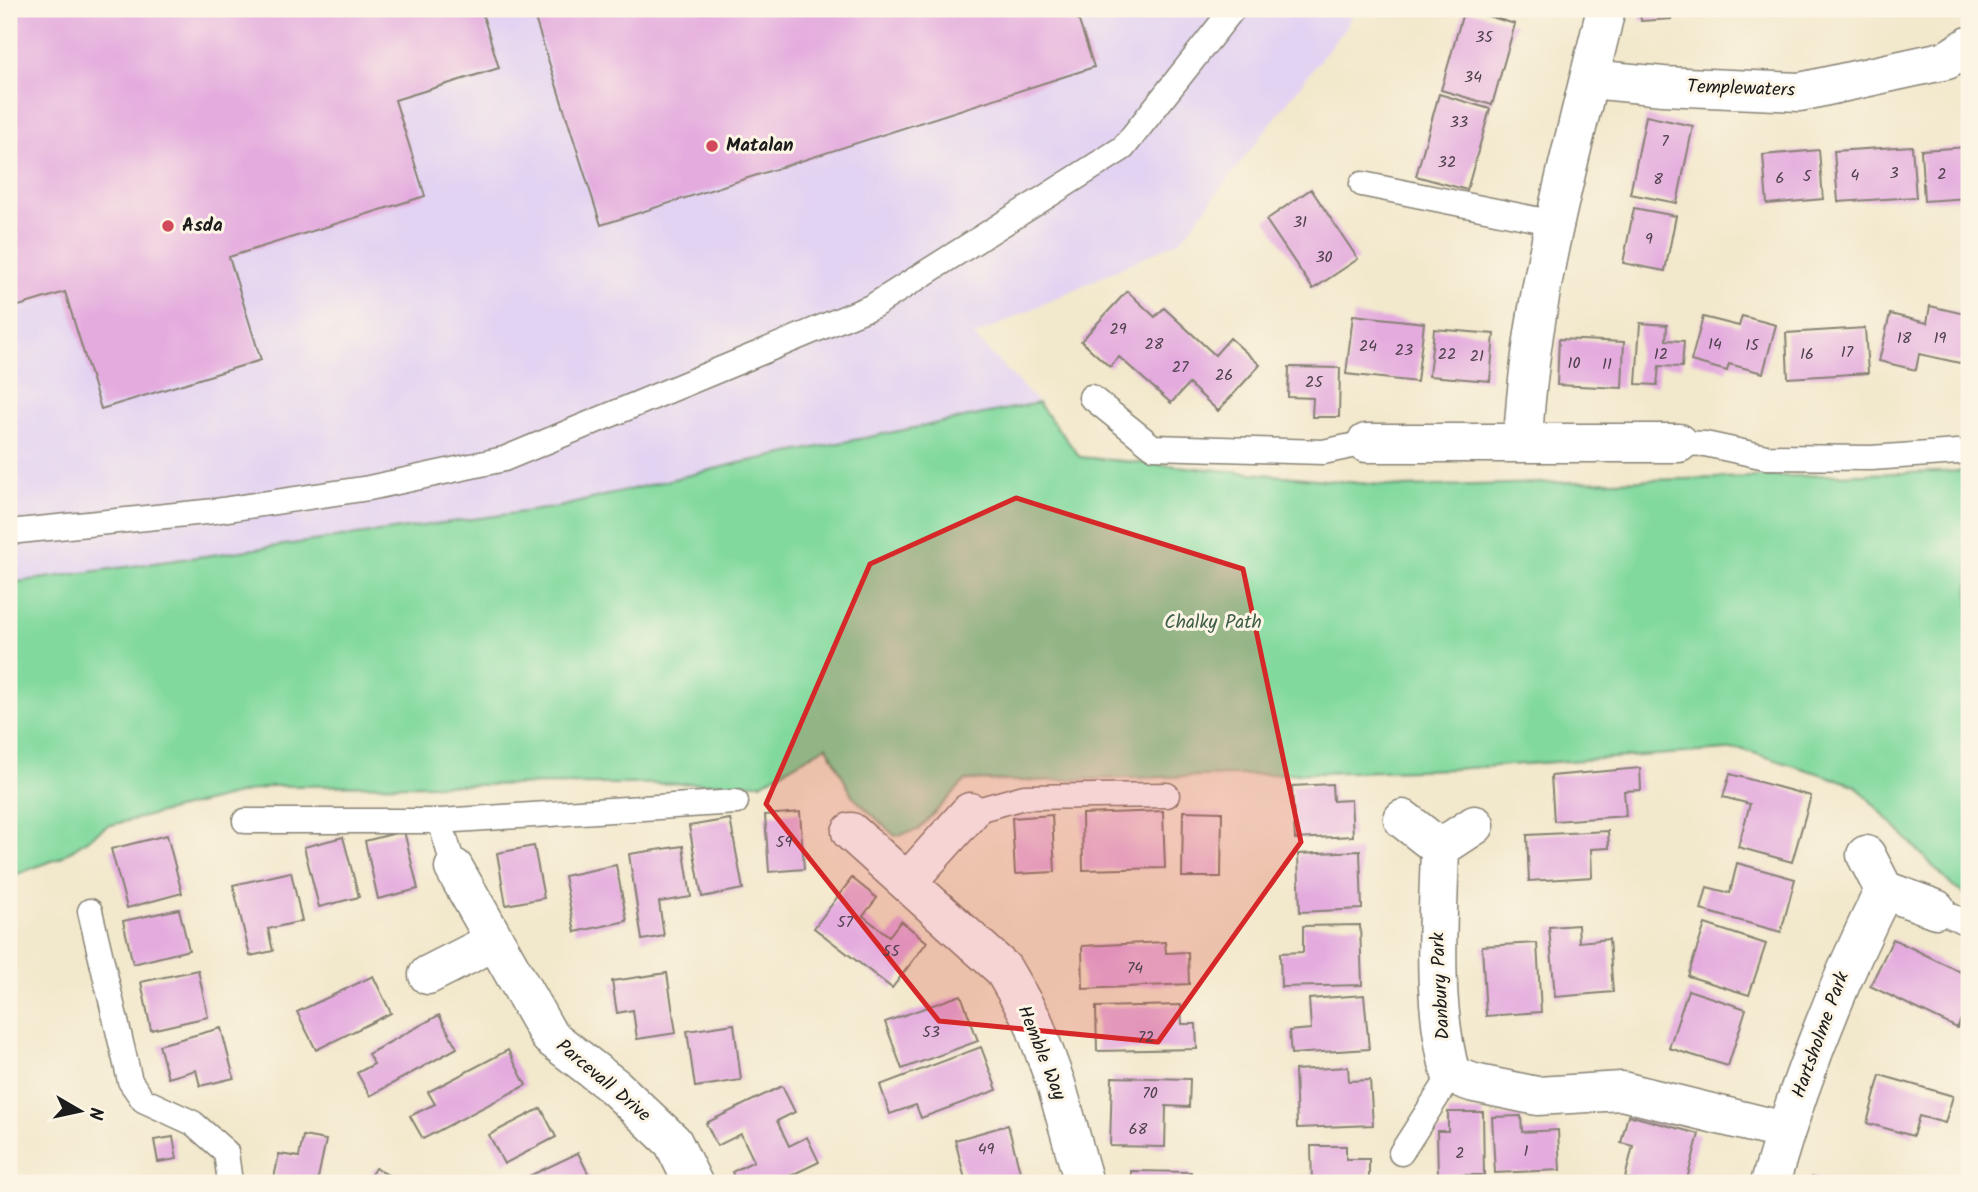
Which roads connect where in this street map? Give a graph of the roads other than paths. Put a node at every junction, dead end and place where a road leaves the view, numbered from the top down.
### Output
1 (1233, 9) edge
2 (1606, 9) edge
3 (1969, 46) edge
4 (1590, 79) junction
5 (1362, 184) dead end
6 (1555, 223) junction
7 (1091, 397) dead end
8 (1523, 442) junction
9 (1366, 443) joint
10 (1679, 443) joint
11 (1958, 452) dead end
12 (9, 532) edge
13 (1167, 795) dead end
14 (736, 802) dead end
15 (970, 812) joint
16 (1403, 819) dead end
17 (245, 821) dead end
18 (440, 821) junction
19 (1475, 825) dead end
20 (851, 832) dead end
21 (1440, 848) junction
22 (1866, 856) dead end
23 (454, 868) joint
24 (907, 882) junction
25 (1884, 890) junction
26 (90, 911) dead end
27 (1953, 916) edge
28 (495, 941) junction
29 (428, 975) dead end
30 (1451, 1075) junction
31 (1785, 1131) junction
32 (1401, 1153) dead end
33 (230, 1183) edge
34 (692, 1183) edge
35 (1084, 1183) edge
36 (1770, 1183) edge

1 - 12 lane
2 - 4 street
3 - 4 street, Templewaters
4 - 6 street
5 - 6 lane
6 - 8 street
7 - 9 lane
8 - 9 street
8 - 10 street
10 - 11 lane
13 - 15 lane
14 - 18 lane
15 - 24 street
16 - 21 street
17 - 18 lane
18 - 23 lane
19 - 21 street
20 - 24 street, Hemble Way
21 - 30 street, Danbury Park
22 - 25 street
23 - 28 street, Parcevall Drive
24 - 35 street, Hemble Way
25 - 27 street
25 - 31 street, Hartsholme Park
26 - 33 lane
28 - 29 street
28 - 34 street, Parcevall Drive
30 - 31 street
30 - 32 lane
31 - 36 street, Hartsholme Park

